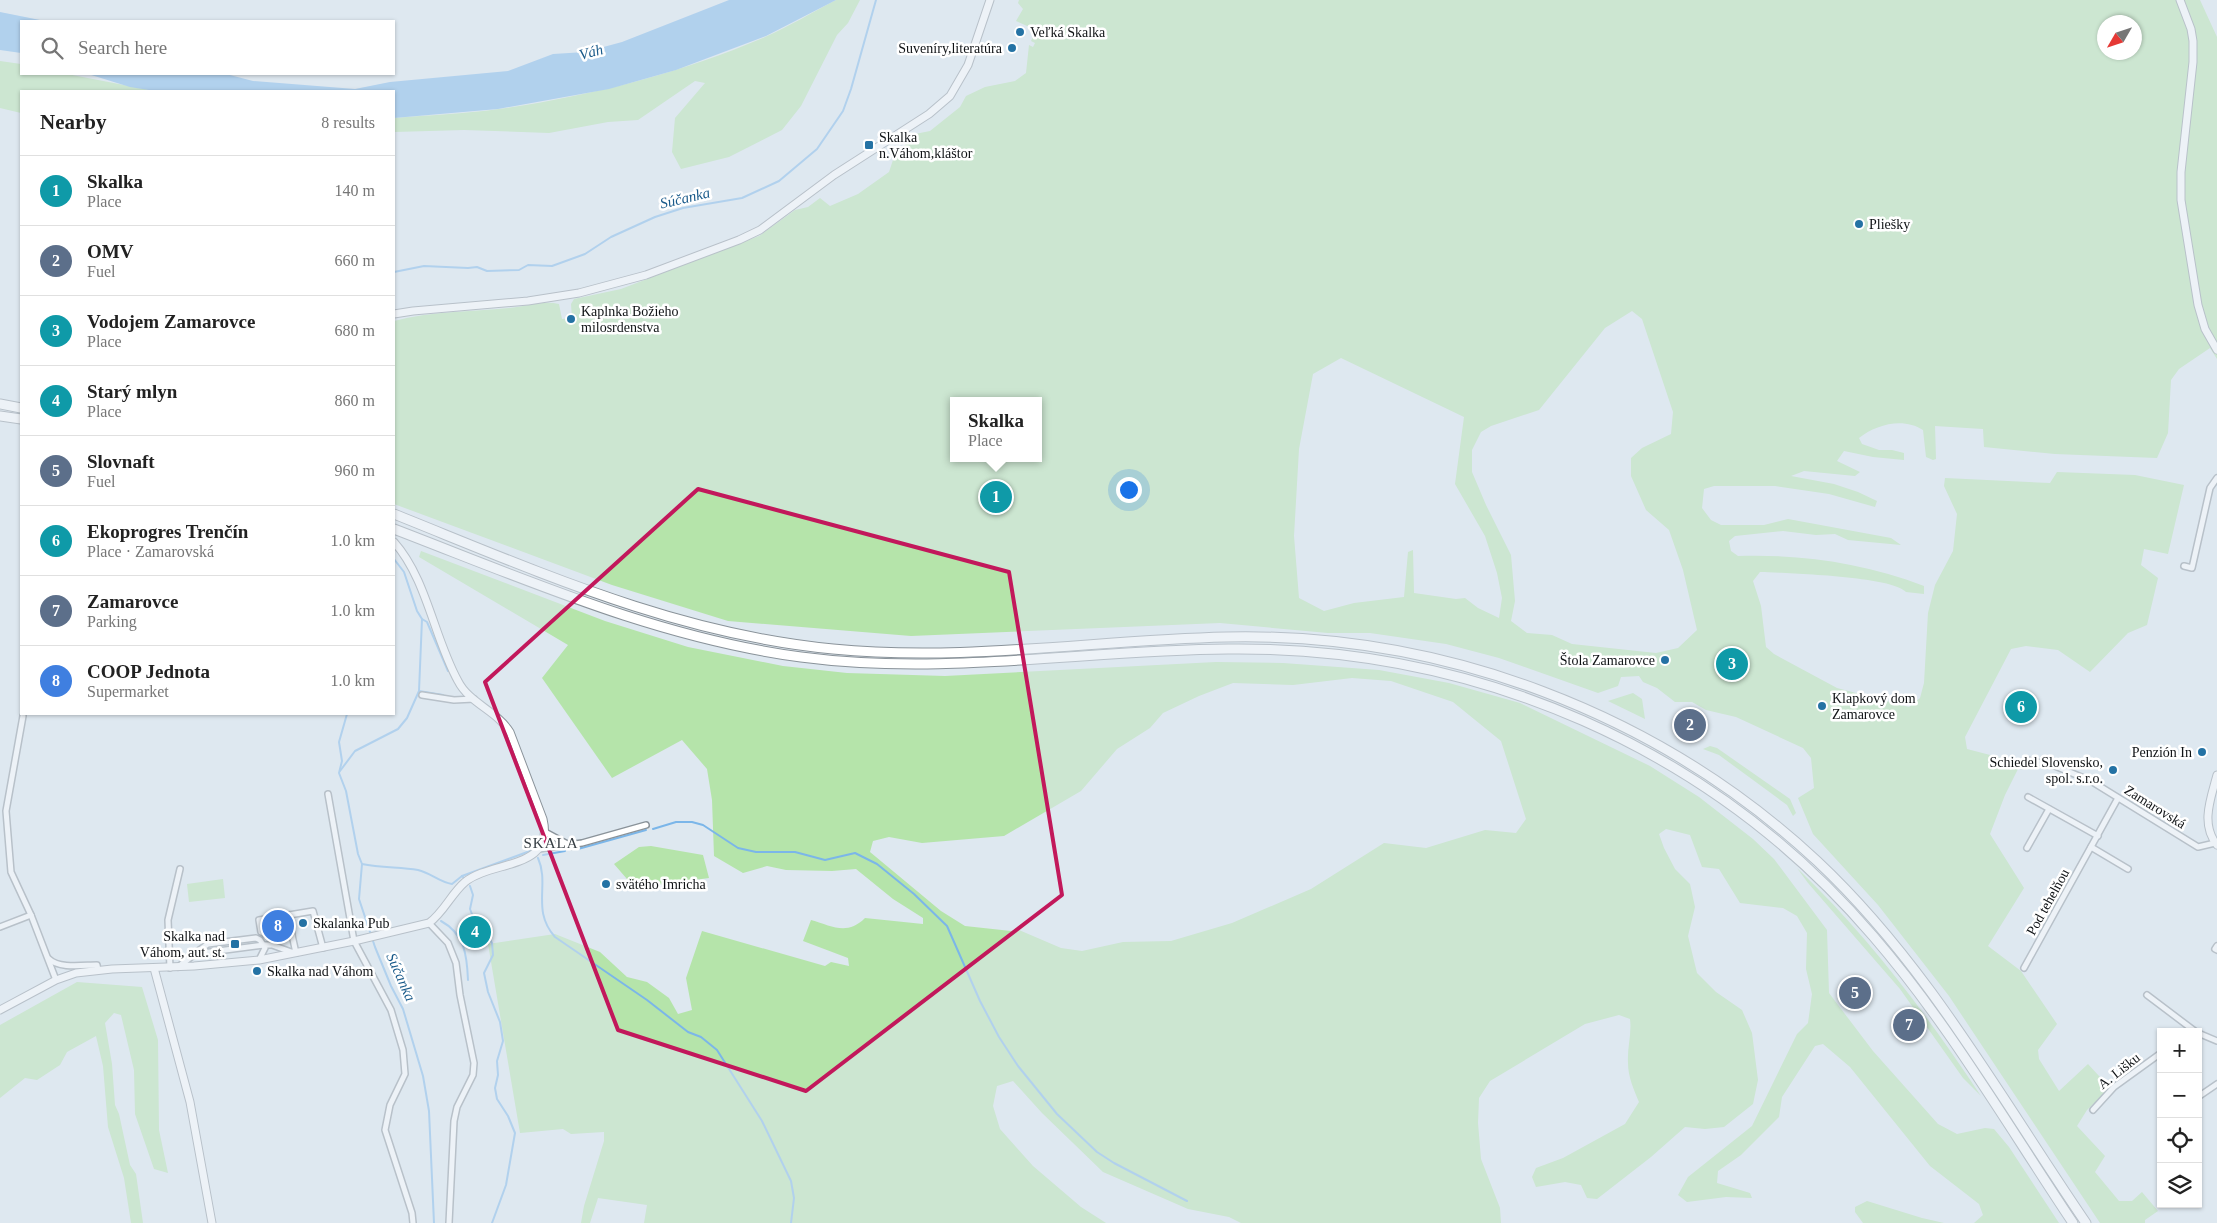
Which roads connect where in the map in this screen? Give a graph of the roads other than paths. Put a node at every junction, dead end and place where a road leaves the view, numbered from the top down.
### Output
1 (990, 0) edge
2 (2180, 0) edge
3 (395, 314) edge
4 (2217, 350) edge
5 (0, 404) edge
6 (20, 408) edge
7 (0, 416) edge
8 (20, 419) edge
9 (2217, 478) edge
10 (395, 514) edge
11 (395, 529) edge
12 (395, 544) edge
13 (2184, 566) dead end
14 (422, 695) dead end
15 (474, 698) junction
16 (23, 716) dead end
17 (2027, 760) dead end
18 (2217, 775) edge
19 (328, 794) dead end
20 (2028, 797) dead end
21 (2118, 798) junction
22 (2049, 809) junction
23 (646, 825) dead end
24 (545, 832) junction
25 (2098, 836) junction
26 (2216, 844) edge
27 (571, 846) junction
28 (2091, 847) junction
29 (2027, 848) dead end
30 (539, 849) junction
31 (180, 869) dead end
32 (2128, 869) dead end
33 (31, 915) junction
34 (288, 917) junction
35 (429, 923) junction
36 (0, 928) edge
37 (292, 935) junction
38 (354, 941) junction
39 (264, 945) junction
40 (2217, 946) edge
41 (323, 948) junction
42 (2217, 950) edge
43 (295, 953) junction
44 (47, 957) junction
45 (259, 960) junction
46 (154, 968) junction
47 (174, 968) junction
48 (2024, 968) dead end
49 (98, 970) junction
50 (56, 980) junction
51 (2147, 995) dead end
52 (0, 1010) edge
53 (2191, 1028) edge
54 (2202, 1035) edge
55 (2217, 1041) edge
56 (2157, 1055) edge
57 (2217, 1084) edge
58 (2202, 1094) edge
59 (2093, 1110) dead end
60 (212, 1223) edge
61 (413, 1223) edge
62 (449, 1223) edge
63 (2073, 1223) edge
64 (2086, 1223) edge

1 - 3 main road
2 - 4 main road
5 - 6 highway
7 - 8 highway
9 - 13 street
10 - 64 highway
11 - 63 highway
12 - 15 main road
14 - 15 street
15 - 24 main road
16 - 33 street
17 - 21 street, Zamarovská
18 - 26 main road, Zamarovská
19 - 38 street
20 - 22 street
21 - 25 street, Pod tehelňou
21 - 26 street, Zamarovská
22 - 25 street
22 - 29 street
23 - 27 street
24 - 27 street
24 - 30 main road
25 - 28 street, Pod tehelňou
27 - 30 street
28 - 32 street
28 - 48 street, Pod tehelňou
30 - 35 main road
31 - 47 street
33 - 36 street
33 - 44 street
34 - 37 street
34 - 37 street
34 - 41 street
35 - 38 main road
35 - 62 street
37 - 43 street
38 - 41 main road
38 - 61 street
39 - 43 street
39 - 45 street
39 - 47 street
40 - 42 street
41 - 43 main road
43 - 45 main road
44 - 49 street
44 - 50 street
45 - 47 main road
46 - 47 main road
46 - 49 main road
46 - 60 main road
49 - 50 main road
50 - 52 main road
51 - 53 street
54 - 55 street
56 - 59 street, A. Lišku
57 - 58 street

